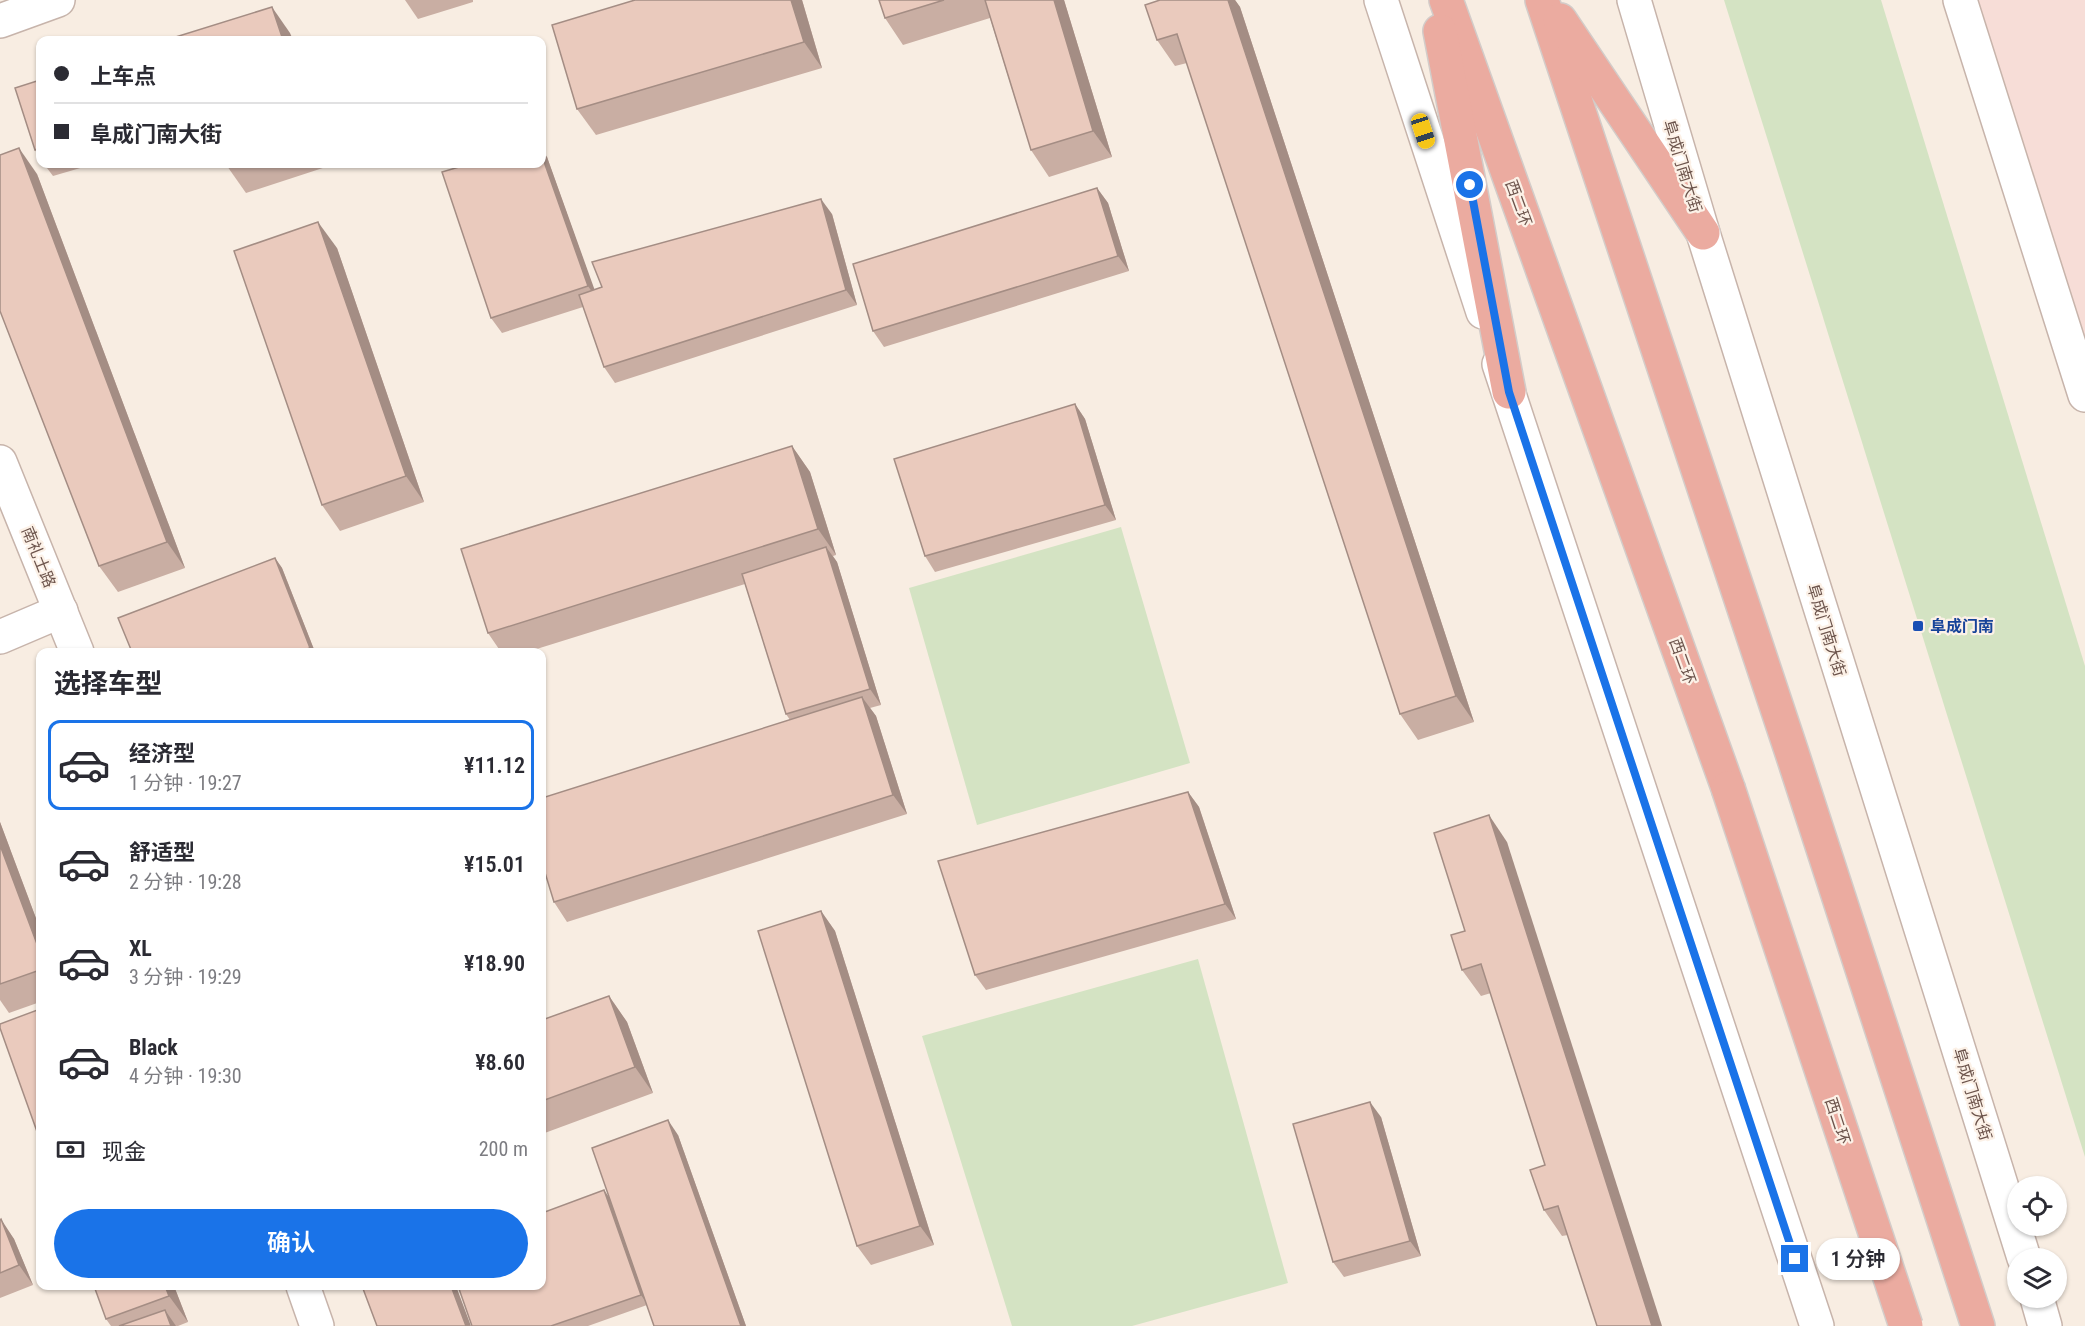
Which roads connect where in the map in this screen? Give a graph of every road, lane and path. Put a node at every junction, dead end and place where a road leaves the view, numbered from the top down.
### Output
1 (58, 0) edge
2 (1381, 0) edge
3 (1435, 0) edge
4 (1446, 0) edge
5 (1542, 0) edge
6 (1547, 0) edge
7 (1634, 0) edge
8 (1960, 0) edge
9 (0, 21) edge
10 (1703, 233) junction
11 (1509, 392) junction
12 (2085, 395) edge
13 (0, 462) edge
14 (61, 612) junction
15 (0, 637) edge
16 (75, 648) edge
17 (2021, 1248) edge
18 (304, 1290) edge
19 (2040, 1308) edge
20 (317, 1326) edge
21 (1817, 1326) edge
22 (1906, 1326) edge
23 (1978, 1326) edge
24 (2045, 1326) edge

1 - 9 street
2 - 11 street
3 - 11 highway
4 - 22 highway, 西二环, bridge
5 - 23 highway
6 - 10 highway
7 - 10 street, 阜成门南大街
8 - 12 street
10 - 17 street, 阜成门南大街
11 - 21 street
13 - 14 street, 南礼士路
14 - 15 street
14 - 16 street, 南礼士路
18 - 20 street
19 - 24 street

